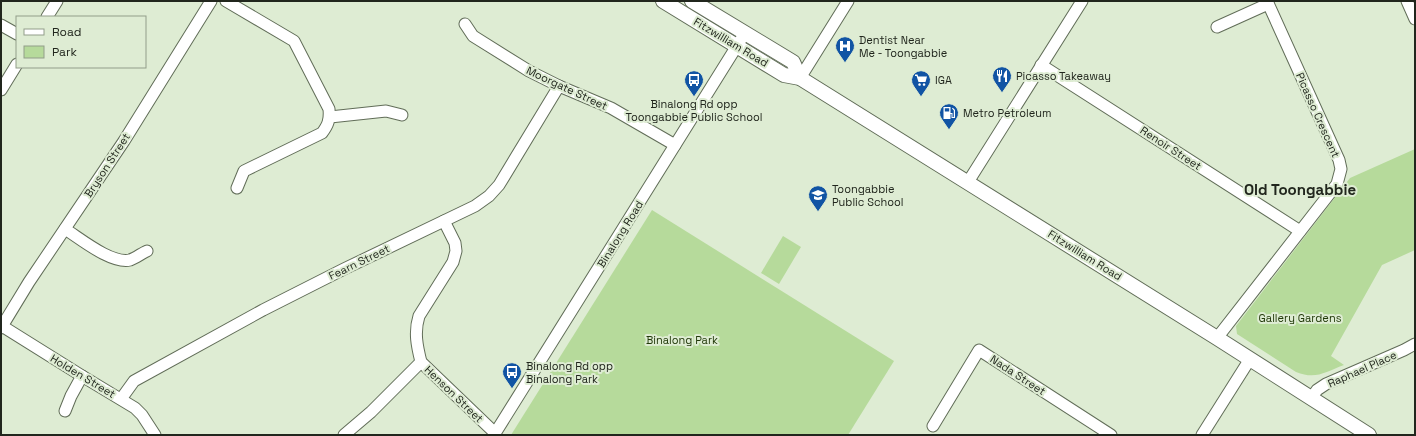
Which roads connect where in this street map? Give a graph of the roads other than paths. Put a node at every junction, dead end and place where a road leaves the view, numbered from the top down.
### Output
1 (57, 1) edge
2 (211, 1) edge
3 (226, 1) edge
4 (663, 1) edge
5 (692, 1) edge
6 (848, 1) edge
7 (1082, 1) edge
8 (1407, 1) edge
9 (1267, 2) edge
10 (48, 16) edge
11 (1415, 18) edge
12 (465, 24) dead end
13 (1, 25) edge
14 (1216, 27) dead end
15 (16, 33) edge
16 (745, 33) junction
17 (737, 46) junction
18 (1041, 65) junction
19 (16, 66) edge
20 (800, 78) junction
21 (559, 86) junction
22 (1, 90) edge
23 (402, 115) dead end
24 (330, 118) junction
25 (676, 145) junction
26 (968, 182) junction
27 (237, 188) dead end
28 (444, 221) junction
29 (65, 229) junction
30 (1300, 231) junction
31 (147, 251) dead end
32 (2, 327) edge
33 (1217, 338) junction
34 (1415, 344) edge
35 (1250, 359) junction
36 (421, 362) junction
37 (82, 376) junction
38 (1312, 397) junction
39 (121, 399) junction
40 (65, 411) dead end
41 (932, 426) dead end
42 (495, 434) edge
43 (155, 435) edge
44 (344, 435) edge
45 (1111, 435) edge
46 (1202, 435) edge
47 (1369, 435) edge

1 - 10 street
2 - 29 street, Bryson Street
3 - 24 street
4 - 17 main road, Fitzwilliam Road
5 - 16 main road, Fitzwilliam Road
6 - 20 street
7 - 18 street
8 - 11 street
9 - 14 street
9 - 30 street, Picasso Crescent
12 - 21 street, Moorgate Street
13 - 15 street
16 - 17 street, Binalong Road
16 - 20 main road, Fitzwilliam Road
17 - 20 main road, Fitzwilliam Road
17 - 25 street, Binalong Road
18 - 26 street
18 - 30 street, Renoir Street
19 - 22 street
20 - 26 main road, Fitzwilliam Road
21 - 25 street, Moorgate Street
21 - 28 street, Fearn Street
23 - 24 street
24 - 27 street
25 - 42 street, Binalong Road
26 - 33 main road, Fitzwilliam Road
28 - 36 street, Henson Street
28 - 39 street, Fearn Street
29 - 31 street
29 - 32 street, Bryson Street
30 - 33 street, Picasso Crescent
32 - 37 street, Holden Street
33 - 35 main road, Fitzwilliam Road
34 - 38 street, Raphael Place
35 - 38 main road, Fitzwilliam Road
35 - 46 street
36 - 42 street, Henson Street
36 - 44 street
37 - 39 street, Holden Street
37 - 40 street
38 - 47 main road, Fitzwilliam Road
39 - 43 street, Holden Street
41 - 45 street, Nada Street

